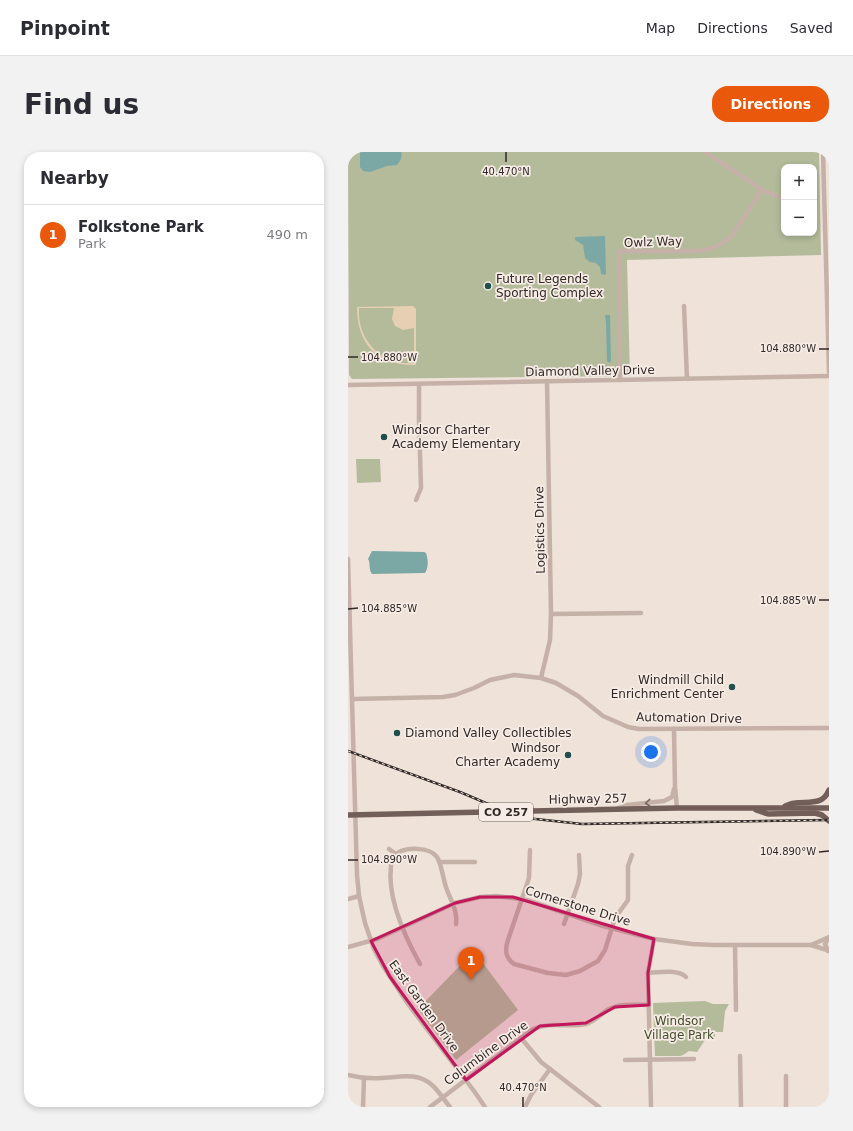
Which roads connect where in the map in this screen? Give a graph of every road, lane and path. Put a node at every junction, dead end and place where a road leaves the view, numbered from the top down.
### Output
1 (705, 152) edge
2 (823, 152) edge
3 (762, 190) junction
4 (781, 198) edge
5 (684, 306) dead end
6 (829, 372) edge
7 (829, 376) edge
8 (686, 379) junction
9 (620, 380) junction
10 (548, 381) junction
11 (419, 384) junction
12 (349, 385) edge
13 (416, 500) dead end
14 (348, 559) edge
15 (641, 613) dead end
16 (551, 614) junction
17 (349, 649) edge
18 (541, 678) junction
19 (352, 699) junction
20 (829, 728) edge
21 (674, 729) junction
22 (675, 787) junction
23 (829, 790) edge
24 (677, 808) junction
25 (779, 808) junction
26 (829, 808) edge
27 (750, 809) junction
28 (614, 810) junction
29 (351, 815) edge
30 (829, 821) edge
31 (389, 849) dead end
32 (530, 850) dead end
33 (396, 854) junction
34 (579, 855) dead end
35 (632, 855) dead end
36 (440, 862) junction
37 (475, 862) dead end
38 (359, 896) junction
39 (348, 899) edge
40 (522, 899) junction
41 (452, 904) junction
42 (568, 914) junction
43 (456, 924) dead end
44 (564, 924) dead end
45 (402, 927) junction
46 (612, 928) junction
47 (828, 938) edge
48 (654, 939) junction
49 (371, 941) junction
50 (735, 945) junction
51 (810, 945) junction
52 (348, 947) edge
53 (828, 951) edge
54 (420, 964) dead end
55 (648, 972) junction
56 (686, 977) dead end
57 (649, 1005) junction
58 (736, 1010) dead end
59 (521, 1038) junction
60 (740, 1056) dead end
61 (694, 1059) dead end
62 (625, 1060) dead end
63 (650, 1060) junction
64 (550, 1069) junction
65 (348, 1075) edge
66 (786, 1076) dead end
67 (364, 1078) junction
68 (466, 1080) junction
69 (442, 1098) junction
70 (829, 1102) edge
71 (363, 1107) edge
72 (430, 1107) edge
73 (450, 1107) edge
74 (485, 1107) edge
75 (526, 1107) edge
76 (599, 1107) edge
77 (651, 1107) edge
78 (741, 1107) edge
79 (786, 1107) edge
80 (829, 1107) edge

1 - 3 street
2 - 6 street
3 - 4 street
3 - 9 street, Owlz Way
5 - 8 street
7 - 8 street, Diamond Valley Drive
8 - 9 street, Diamond Valley Drive
9 - 10 street, Diamond Valley Drive
10 - 11 street, Diamond Valley Drive
10 - 16 street, Logistics Drive
11 - 12 street, Diamond Valley Drive
11 - 13 street
14 - 17 street, East Garden Drive
15 - 16 street
16 - 18 street, Logistics Drive
17 - 19 street, East Garden Drive
18 - 19 street, Automation Drive
18 - 21 street, Automation Drive
19 - 29 street, East Garden Drive
20 - 21 street, Automation Drive
21 - 22 street
22 - 24 street
22 -> 28 street
23 - 25 main road
24 - 27 main road, Highway 257 / CO 257
24 - 28 main road, Highway 257 / CO 257
25 - 26 main road, Highway 257 / CO 257
25 - 27 main road, Highway 257 / CO 257
27 - 30 main road
28 - 29 main road, Highway 257 / CO 257
29 - 38 street, East Garden Drive
31 - 33 street
32 - 40 street
33 - 36 street
33 - 45 street
34 - 42 street
35 - 46 street
36 - 37 street
36 - 41 street
38 - 39 street
38 - 49 street, East Garden Drive
40 - 41 street, Cornerstone Drive
40 - 42 street, Cornerstone Drive
40 - 46 street
41 - 43 street
41 - 45 street, Cornerstone Drive
42 - 44 street
42 - 46 street, Cornerstone Drive
45 - 49 street, Cornerstone Drive
45 - 54 street
46 - 48 street, Cornerstone Drive
47 - 51 street, Cornerstone Drive
47 - 53 street
48 - 50 street, Cornerstone Drive
48 - 55 street
49 - 52 street, Cornerstone Drive
49 - 68 street, East Garden Drive
50 - 51 street, Cornerstone Drive
50 - 58 street
51 - 53 street, Cornerstone Drive
55 - 56 street
55 - 57 street
57 - 59 street, Columbine Drive
57 - 63 street
59 - 64 street
59 - 68 street, Columbine Drive
60 - 78 street
61 - 63 street
62 - 63 street
63 - 77 street
64 - 75 street
64 - 76 street
65 - 67 street
66 - 79 street
67 - 69 street
67 - 71 street
68 - 69 street, Columbine Drive
68 - 74 street, East Garden Drive
69 - 72 street, Columbine Drive
69 - 73 street
70 - 80 street

